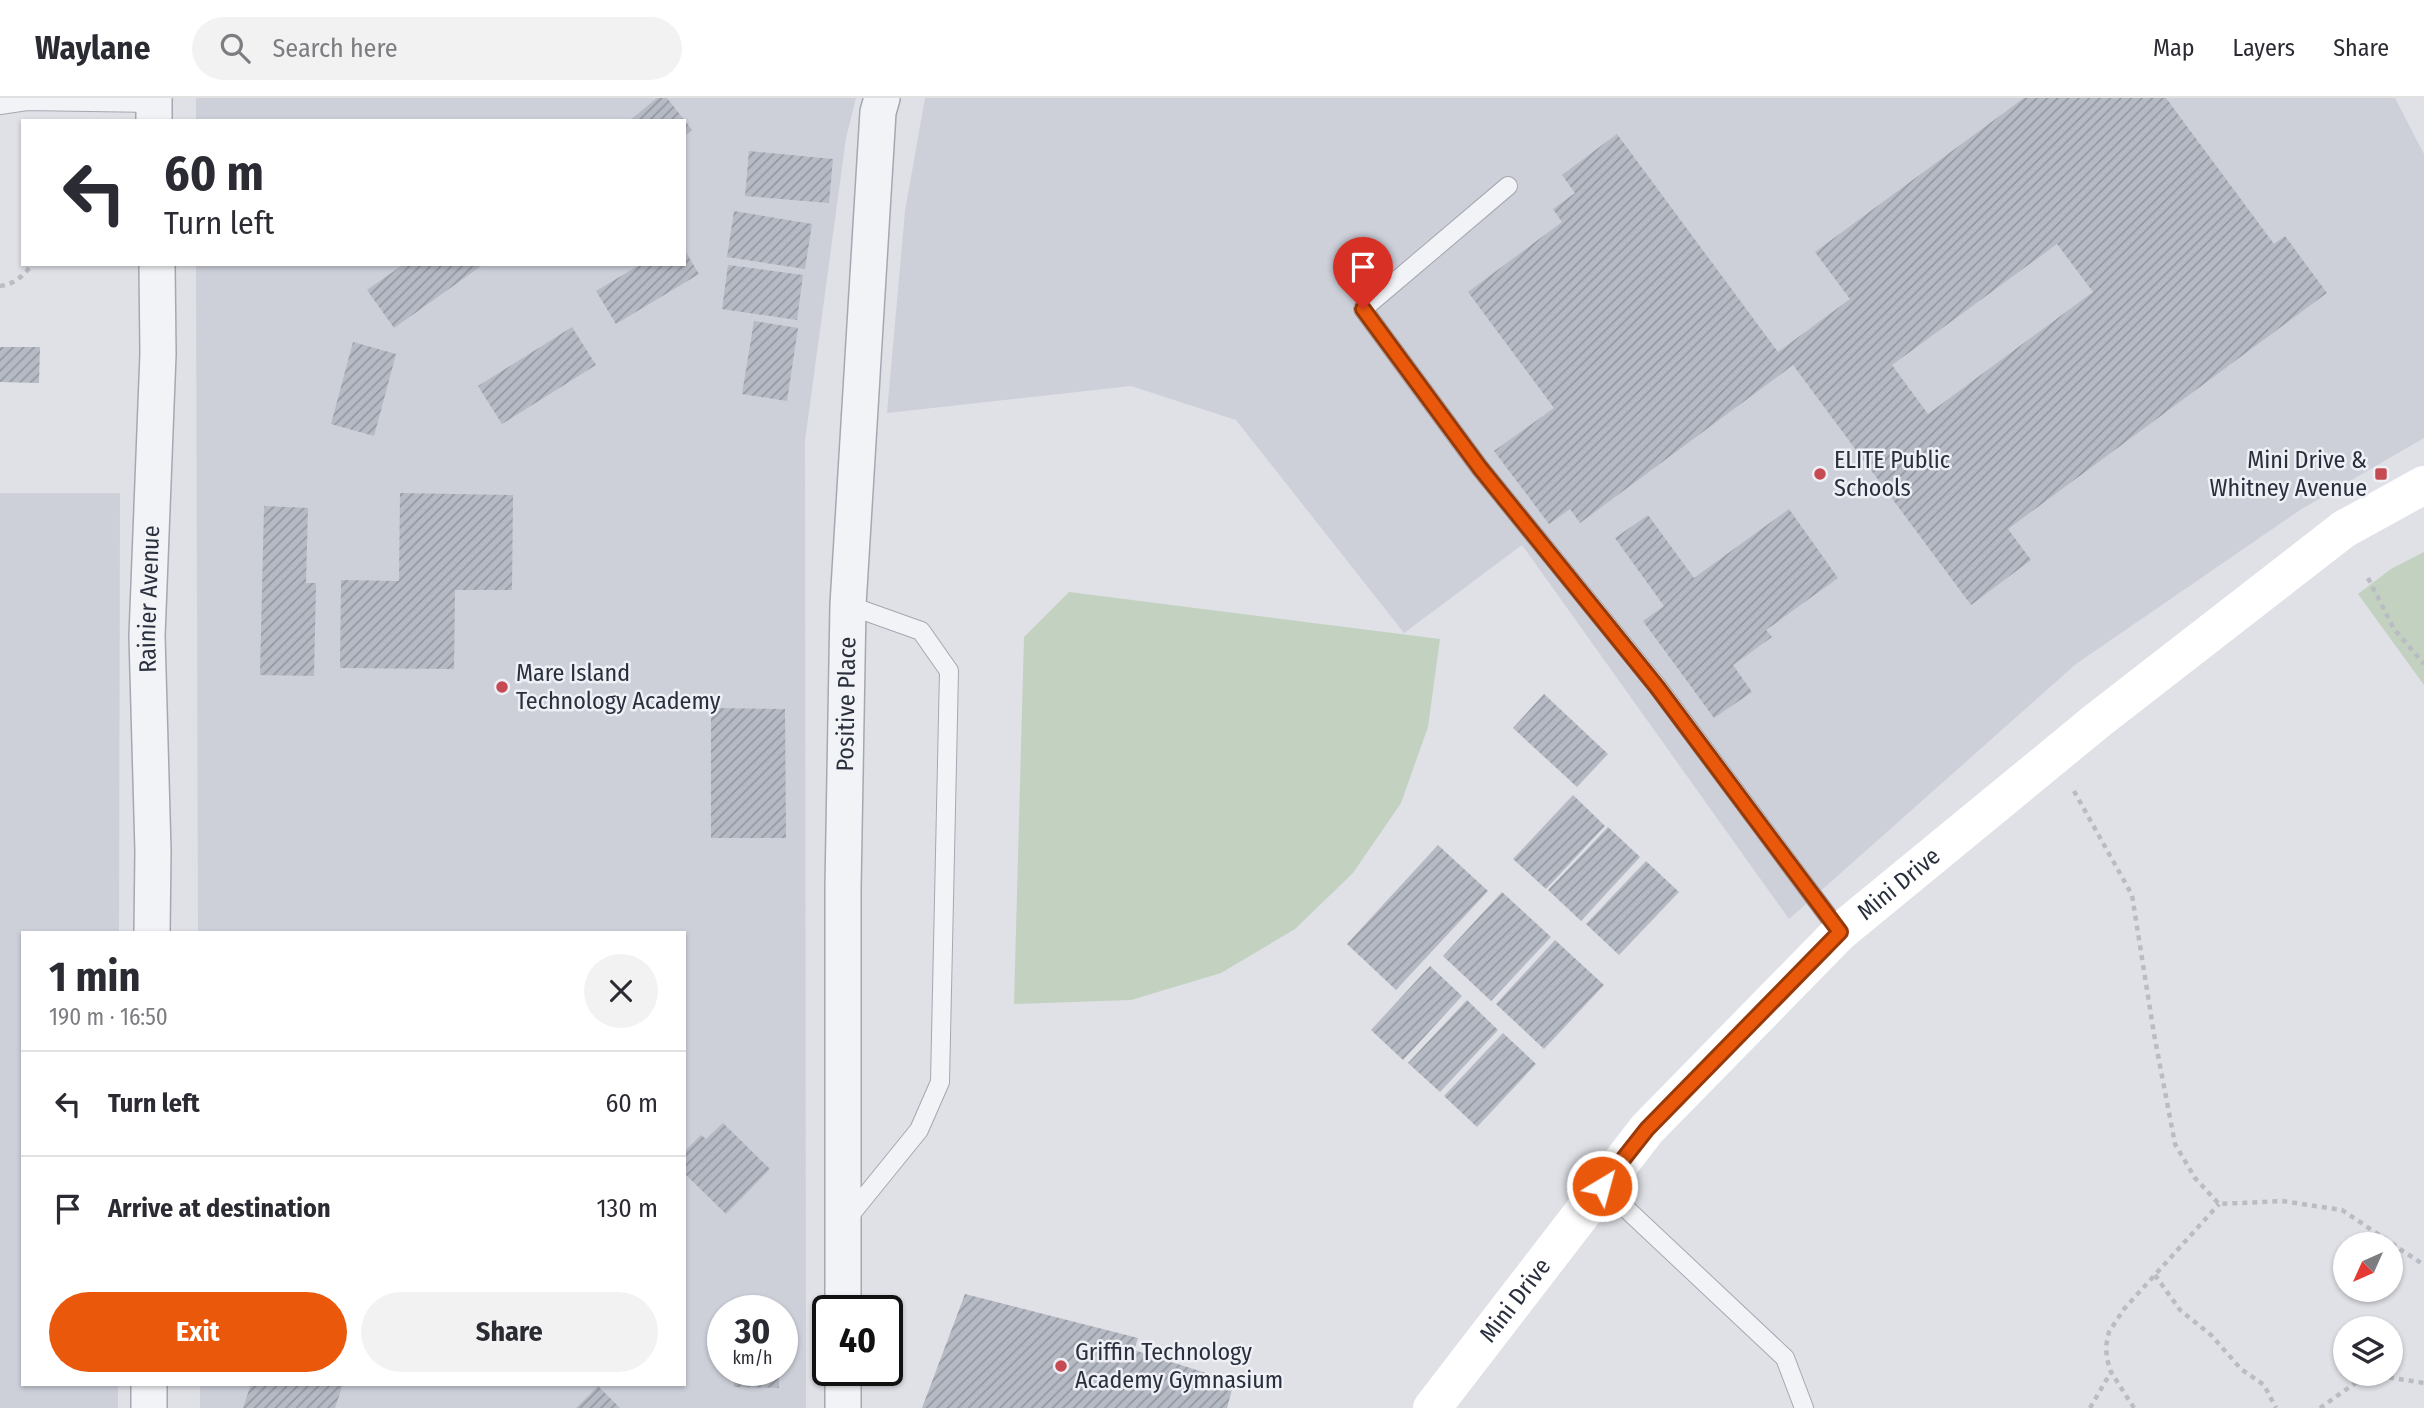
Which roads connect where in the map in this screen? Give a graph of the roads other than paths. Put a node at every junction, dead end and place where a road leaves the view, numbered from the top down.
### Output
1 (882, 98) edge
2 (0, 106) edge
3 (154, 107) edge
4 (1508, 186) dead end
5 (157, 266) edge
6 (2424, 485) edge
7 (848, 605) junction
8 (152, 931) edge
9 (1840, 932) junction
10 (1602, 1186) junction
11 (844, 1222) junction
12 (844, 1295) edge
13 (149, 1386) edge
14 (843, 1386) edge
15 (149, 1408) edge
16 (843, 1408) edge
17 (1432, 1408) edge
18 (1804, 1408) edge

1 - 7 street, Positive Place
2 - 3 lane
4 - 9 lane
5 - 8 street, Rainier Avenue
6 - 9 street, Mini Drive
7 - 11 street, Positive Place
7 - 11 lane
9 - 10 street, Mini Drive
10 - 17 street, Mini Drive
10 - 18 lane
11 - 12 street, Positive Place
13 - 15 street
14 - 16 street

